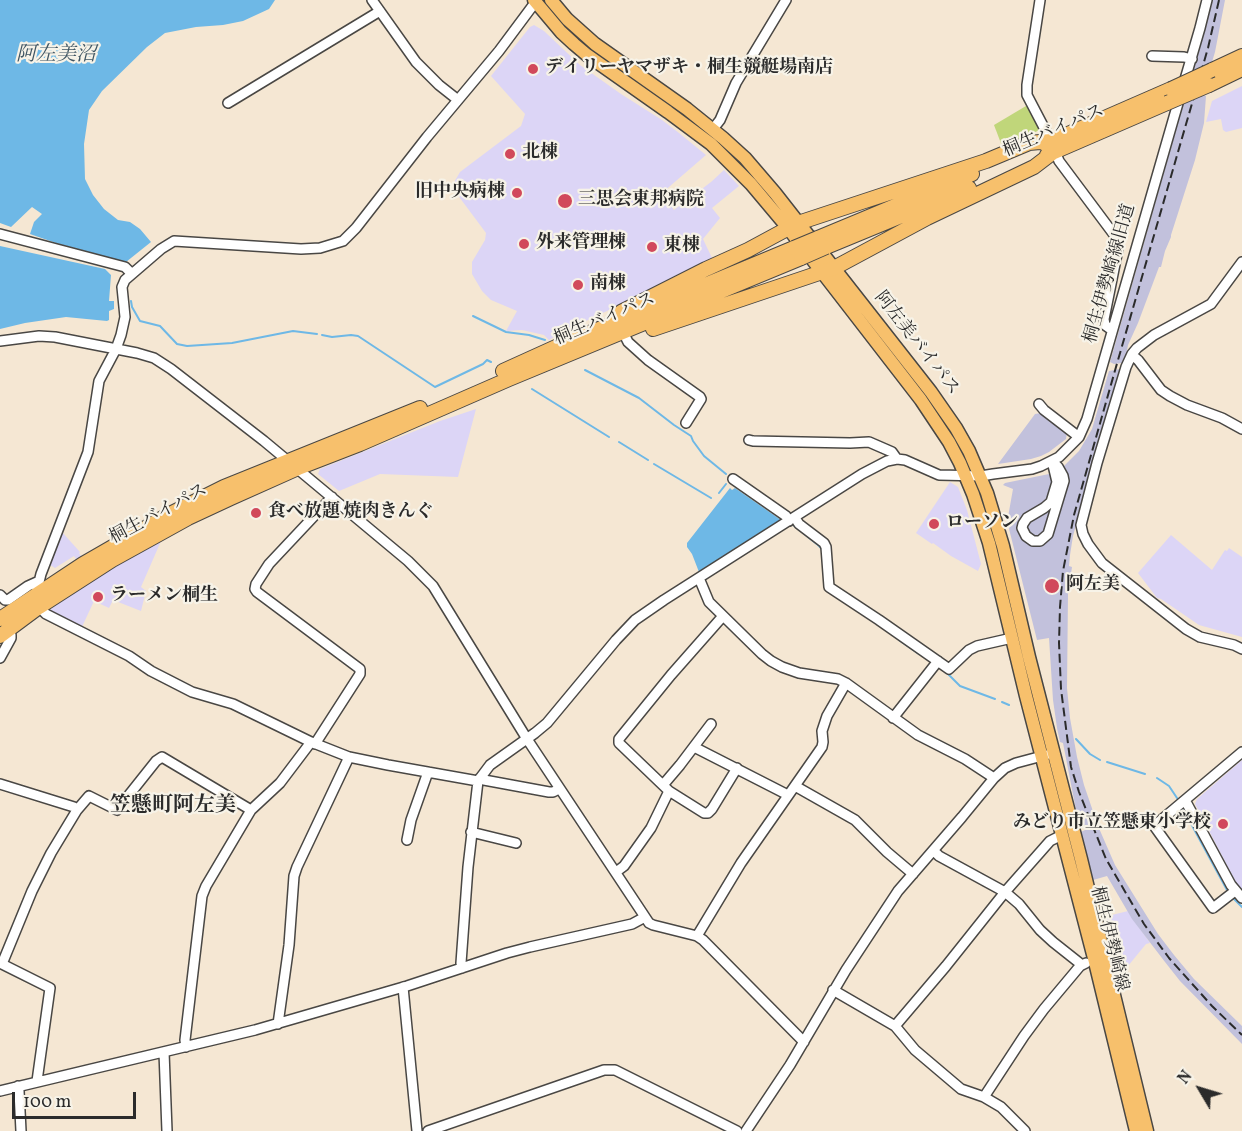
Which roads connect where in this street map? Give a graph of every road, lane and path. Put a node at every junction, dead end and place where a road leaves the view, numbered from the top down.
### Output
1 (372, 0) edge
2 (550, 0) edge
3 (786, 0) edge
4 (1040, 0) edge
5 (1207, 0) edge
6 (536, 1) edge
7 (380, 11) junction
8 (1152, 56) dead end
9 (1242, 56) edge
10 (1192, 58) junction
11 (1242, 69) edge
12 (458, 100) junction
13 (228, 104) dead end
14 (713, 129) junction
15 (1053, 146) junction
16 (793, 226) junction
17 (0, 234) edge
18 (797, 253) junction
19 (1242, 262) edge
20 (828, 270) junction
21 (132, 273) junction
22 (1112, 330) junction
23 (626, 338) junction
24 (0, 341) edge
25 (556, 347) junction
26 (116, 349) junction
27 (1132, 355) junction
28 (509, 379) junction
29 (1039, 404) dead end
30 (686, 423) dead end
31 (1242, 429) edge
32 (1079, 436) junction
33 (749, 440) dead end
34 (897, 459) junction
35 (1052, 461) junction
36 (293, 464) junction
37 (967, 476) junction
38 (981, 476) junction
39 (733, 479) dead end
40 (332, 497) junction
41 (792, 519) junction
42 (699, 578) junction
43 (38, 594) junction
44 (0, 595) edge
45 (723, 616) junction
46 (3, 628) edge
47 (1012, 638) junction
48 (1242, 649) edge
49 (0, 658) edge
50 (938, 661) junction
51 (846, 683) junction
52 (893, 718) junction
53 (711, 724) dead end
54 (527, 739) junction
55 (313, 743) junction
56 (694, 747) junction
57 (1242, 752) edge
58 (1048, 754) junction
59 (350, 756) junction
60 (737, 768) junction
61 (428, 772) junction
62 (994, 778) junction
63 (479, 780) junction
64 (0, 784) edge
65 (795, 786) junction
66 (666, 788) junction
67 (559, 789) junction
68 (788, 795) junction
69 (1185, 800) junction
70 (77, 810) junction
71 (251, 810) junction
72 (1071, 822) joint
73 (471, 832) junction
74 (1062, 835) junction
75 (407, 840) dead end
76 (516, 843) dead end
77 (934, 851) junction
78 (616, 872) junction
79 (913, 874) junction
80 (1235, 891) junction
81 (1005, 892) junction
82 (1242, 898) edge
83 (645, 917) junction
84 (697, 936) junction
85 (1095, 962) junction
86 (1, 964) edge
87 (1082, 964) junction
88 (462, 968) junction
89 (403, 987) junction
90 (833, 990) junction
91 (278, 1024) junction
92 (895, 1026) junction
93 (804, 1042) junction
94 (186, 1047) junction
95 (164, 1052) junction
96 (37, 1082) junction
97 (18, 1086) junction
98 (0, 1091) edge
99 (984, 1096) junction
100 (21, 1131) edge
101 (167, 1131) edge
102 (417, 1131) edge
103 (428, 1131) edge
104 (737, 1131) edge
105 (746, 1131) edge
106 (1025, 1131) edge
107 (1136, 1131) edge
108 (1147, 1131) edge

1 - 7 street
2 - 14 main road, 阿左美バイパス
3 - 14 street
4 - 15 street
5 - 10 street, 桐生伊勢崎線旧道
6 - 12 street
6 - 16 main road, 阿左美バイパス
7 - 12 street
7 - 13 street
8 - 10 street
9 - 15 highway, 桐生バイパス, bridge
10 - 22 street, 桐生伊勢崎線旧道
11 - 15 highway, 桐生バイパス, bridge
12 - 21 street
14 - 16 main road, 阿左美バイパス
15 - 16 highway
15 - 18 highway, 桐生バイパス, bridge
15 - 20 highway
15 - 22 street
16 - 20 main road, 阿左美バイパス
16 - 25 highway
17 - 21 street
18 - 25 highway, 桐生バイパス
18 - 28 highway, 桐生バイパス
19 - 27 street
20 - 23 highway
20 - 37 main road, 阿左美バイパス
20 - 38 main road, 阿左美バイパス
21 - 26 street
22 - 32 street, 桐生伊勢崎線旧道
23 - 28 highway
23 - 30 street
24 - 26 street
25 - 36 highway, 桐生バイパス
26 - 36 street
26 - 43 street
27 - 31 street
27 - 48 street
28 - 36 highway, 桐生バイパス
29 - 32 street
32 - 35 street, 桐生伊勢崎線旧道
33 - 34 street, 桐生伊勢崎線旧道
34 - 37 street, 桐生伊勢崎線旧道
34 - 41 street
35 - 35 street
35 - 38 street, 桐生伊勢崎線旧道
36 - 40 street
36 - 43 highway, 桐生バイパス
37 - 38 street, 桐生伊勢崎線旧道
37 - 47 main road, 阿左美バイパス
38 - 58 main road, 阿左美バイパス
39 - 41 street
40 - 54 street
40 - 55 street
41 - 42 street
41 - 50 street
42 - 45 street
42 - 54 street
43 - 44 street
43 - 46 highway, 桐生バイパス
43 - 55 street
45 - 51 street
45 - 66 street
46 - 49 street
47 - 50 street
47 - 58 main road, 阿左美バイパス
50 - 52 street
51 - 52 street
51 - 65 street
52 - 62 street
53 - 56 street
54 - 63 street
54 - 67 street
55 - 59 street
55 - 71 street
56 - 60 street
56 - 66 street
57 - 69 street
58 - 62 street
58 - 72 main road, 阿左美バイパス
58 - 74 main road, 桐生伊勢崎線
59 - 61 street
59 - 91 street
60 - 66 street
60 - 68 street
61 - 63 street
61 - 75 street
62 - 77 street
63 - 67 street
63 - 73 street
64 - 70 street
65 - 68 street
65 - 79 street
66 - 78 street
67 - 78 street
68 - 84 street
69 - 80 street
69 - 80 street
70 - 71 street
70 - 86 street
71 - 94 street
72 - 108 main road, 桐生伊勢崎線
73 - 76 street
73 - 88 street
74 - 81 street
74 - 85 main road, 桐生伊勢崎線
77 - 79 street
77 - 81 street
78 - 83 street
79 - 90 street
80 - 82 street
81 - 87 street
81 - 92 street
83 - 84 street
83 - 88 street
84 - 93 street
85 - 87 street
85 - 107 main road, 桐生伊勢崎線
86 - 96 street
87 - 99 street
88 - 89 street
89 - 91 street
89 - 102 street
90 - 92 street
90 - 93 street
91 - 94 street
92 - 99 street
93 - 105 street
94 - 95 street
95 - 96 street
95 - 101 street
96 - 97 street
97 - 98 street
97 - 100 street
99 - 106 street
103 - 104 street

